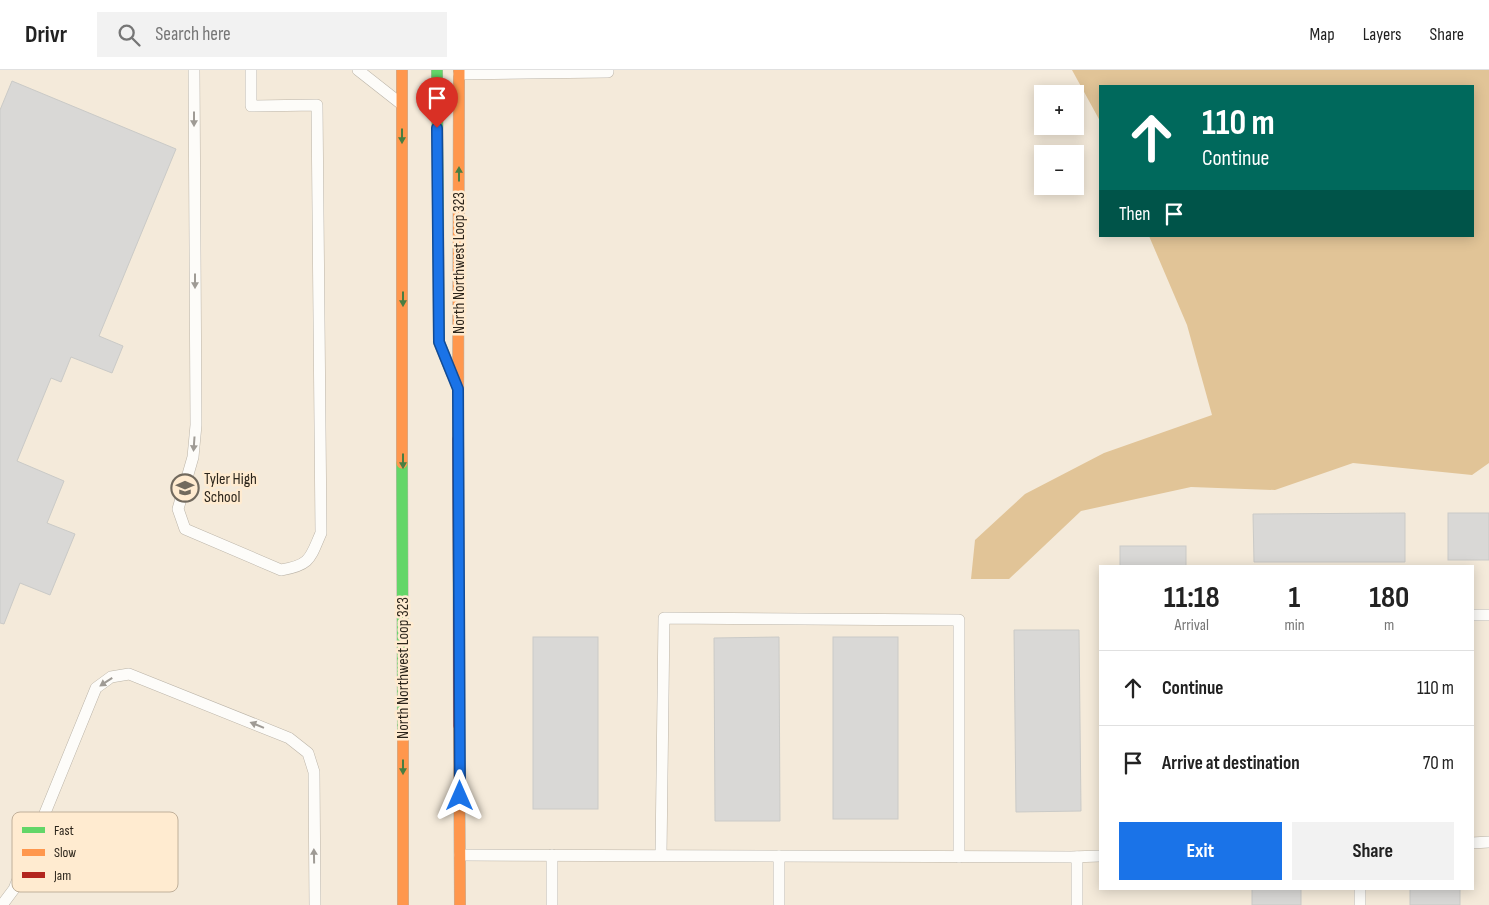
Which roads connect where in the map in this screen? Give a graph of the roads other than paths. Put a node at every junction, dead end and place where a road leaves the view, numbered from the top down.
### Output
1 (194, 70) edge
2 (251, 70) edge
3 (358, 70) edge
4 (402, 70) edge
5 (437, 70) edge
6 (608, 70) edge
7 (460, 72) edge
8 (402, 104) junction
9 (458, 389) junction
10 (1474, 615) edge
11 (1489, 615) edge
12 (46, 812) edge
13 (1489, 842) edge
14 (1474, 843) edge
15 (460, 855) junction
16 (552, 855) junction
17 (660, 856) junction
18 (779, 856) junction
19 (1099, 856) edge
20 (959, 857) junction
21 (1077, 857) junction
22 (1360, 890) edge
23 (12, 892) edge
24 (2, 905) edge
25 (315, 905) edge
26 (403, 905) edge
27 (460, 905) edge
28 (552, 905) edge
29 (779, 905) edge
30 (1077, 905) edge
31 (1360, 905) edge

1 -> 2 lane
3 - 8 lane
4 - 8 highway, North Northwest Loop 323
5 - 9 highway
6 - 7 lane
9 -> 7 highway, North Northwest Loop 323
8 -> 26 highway, North Northwest Loop 323
9 - 15 highway, North Northwest Loop 323
10 - 11 lane
25 -> 12 lane
13 - 14 lane
15 - 16 lane
15 - 27 highway, North Northwest Loop 323
16 - 17 lane
16 - 28 lane
17 - 18 lane
17 - 20 lane
18 - 20 lane
18 - 29 lane
19 - 21 lane
20 - 21 lane
21 - 30 lane
22 - 31 lane
23 -> 24 lane

